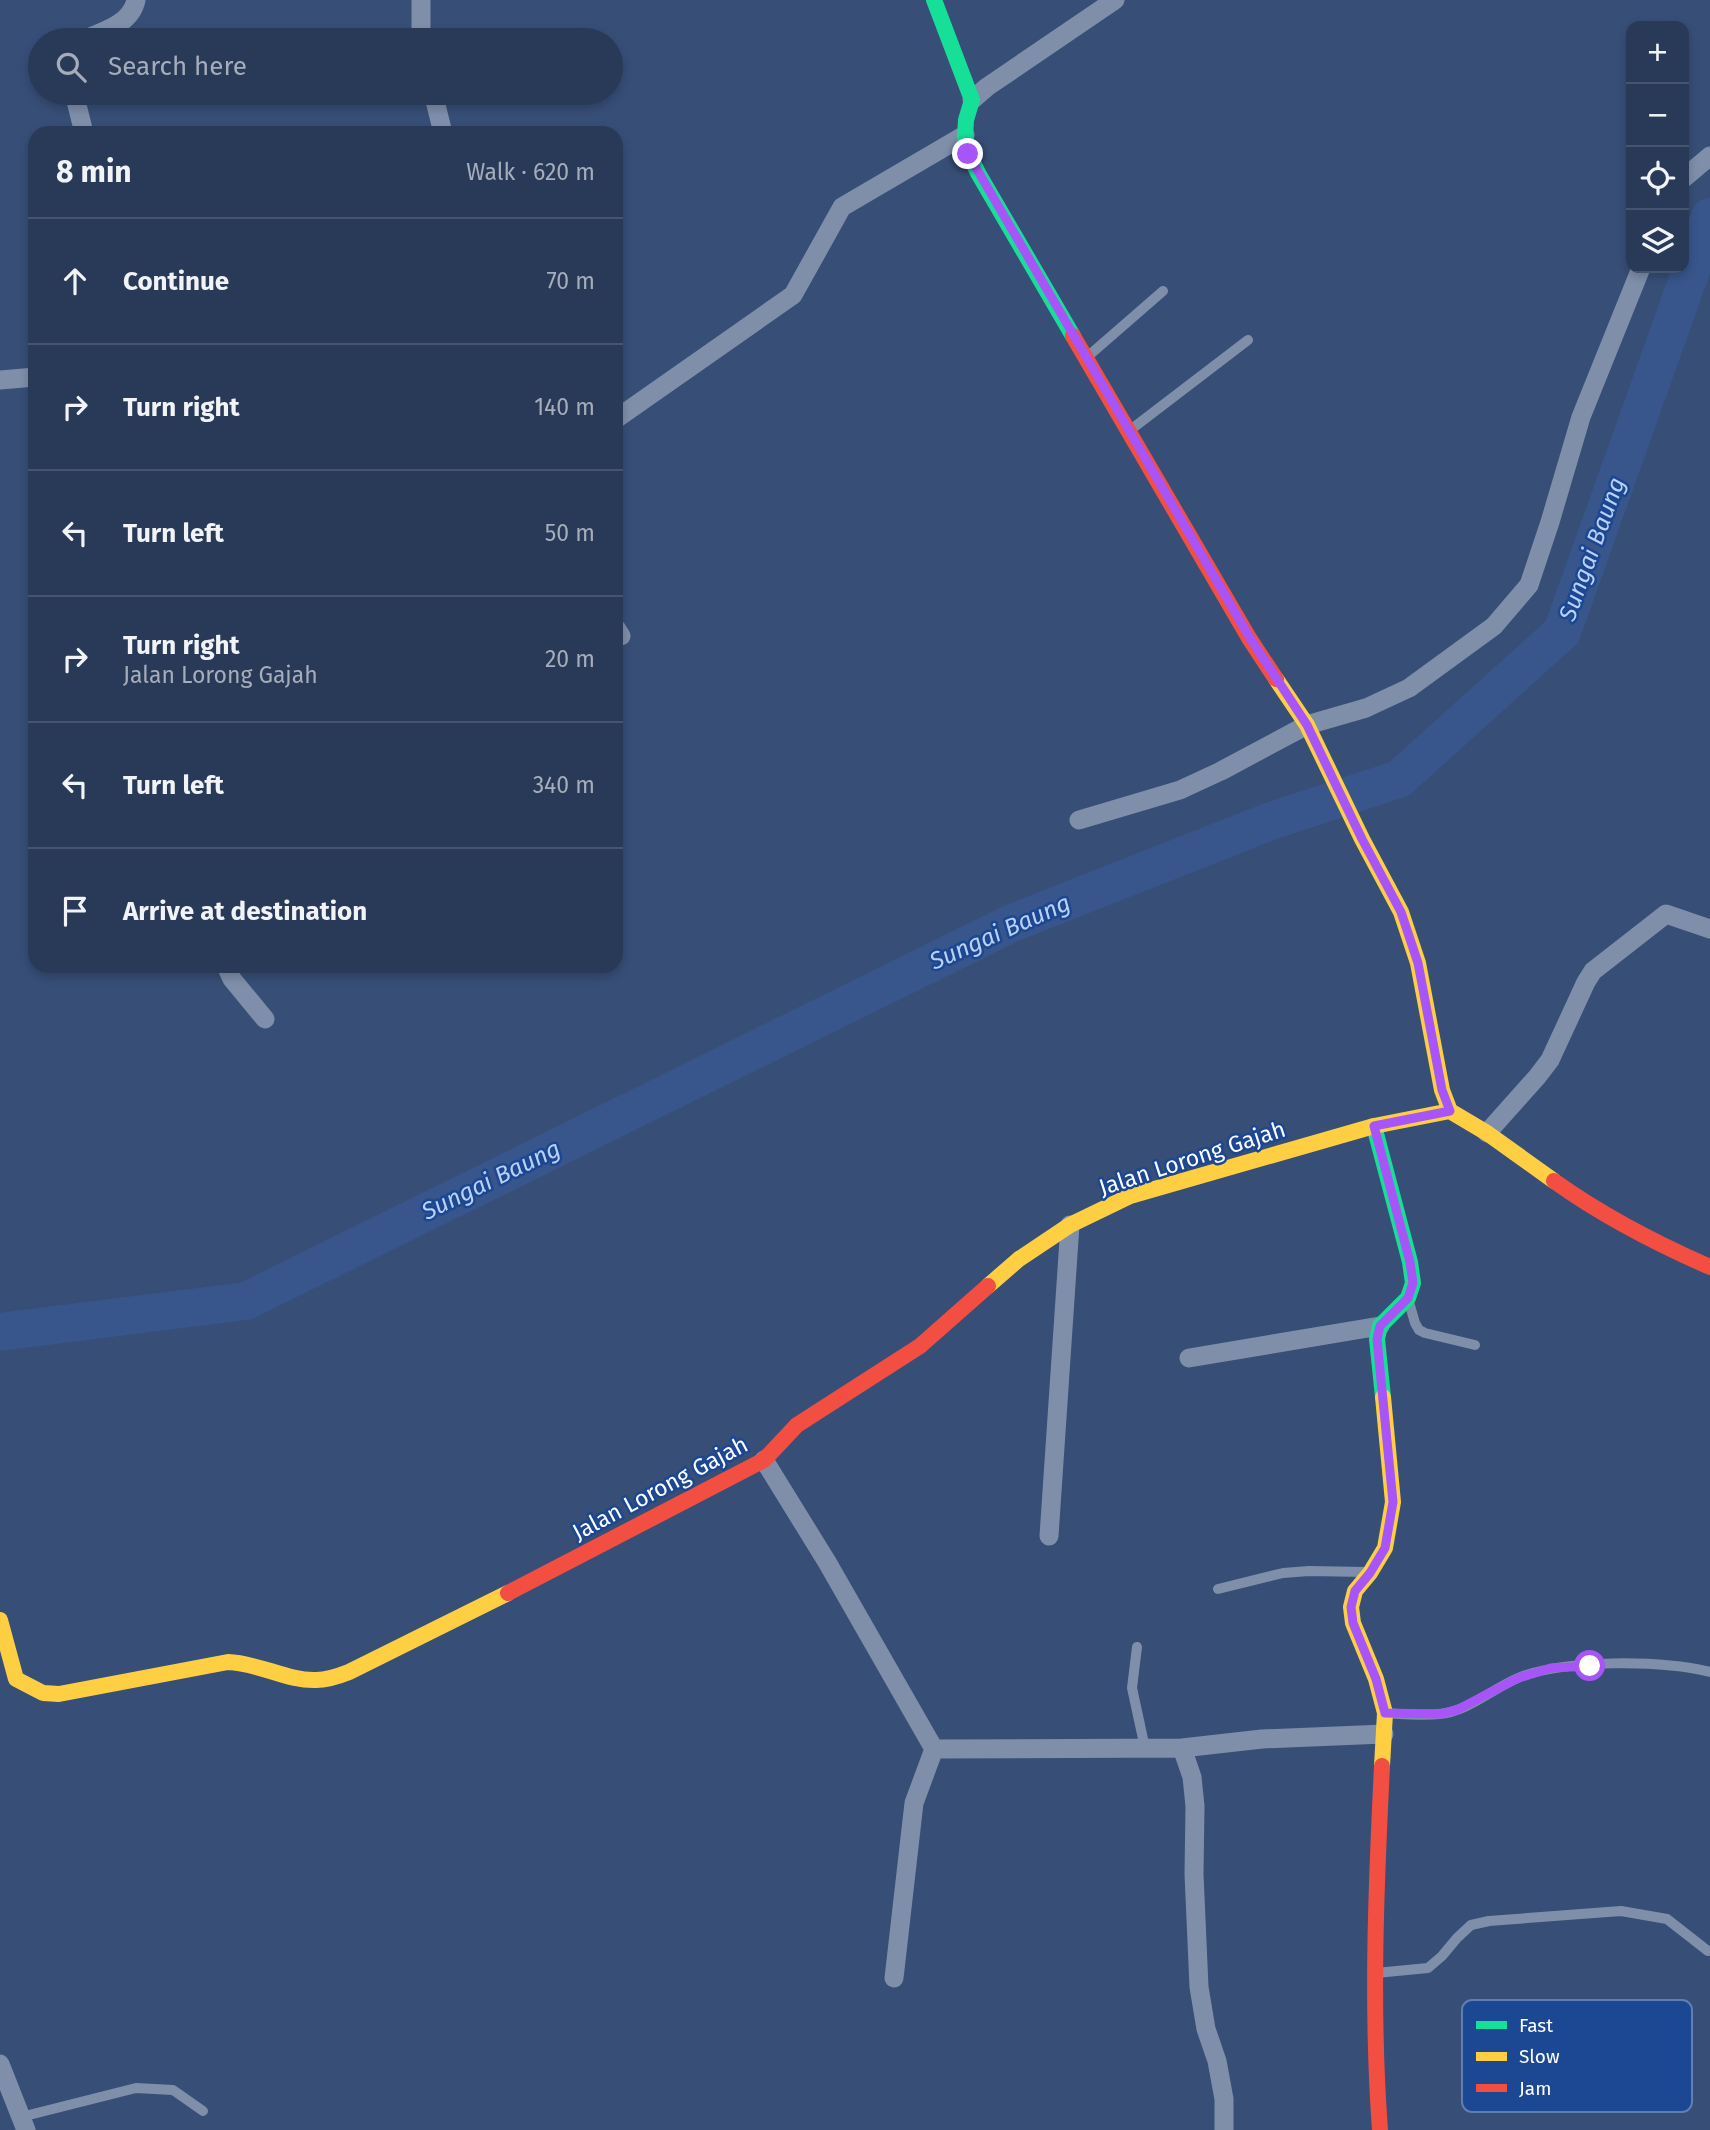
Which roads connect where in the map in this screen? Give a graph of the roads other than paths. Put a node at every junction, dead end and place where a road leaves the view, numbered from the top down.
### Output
1 (136, 0) edge
2 (421, 0) edge
3 (934, 0) edge
4 (1115, 0) edge
5 (109, 28) edge
6 (420, 28) edge
7 (972, 100) junction
8 (77, 105) edge
9 (436, 105) edge
10 (82, 126) edge
11 (441, 126) edge
12 (965, 135) junction
13 (1710, 156) edge
14 (1689, 174) edge
15 (1639, 273) edge
16 (1163, 291) dead end
17 (1248, 340) dead end
18 (1086, 359) junction
19 (28, 378) edge
20 (0, 380) edge
21 (623, 414) edge
22 (1129, 431) junction
23 (1308, 725) junction
24 (1079, 820) dead end
25 (1710, 929) edge
26 (229, 973) edge
27 (265, 1019) dead end
28 (1450, 1111) junction
29 (1374, 1126) junction
30 (1487, 1133) junction
31 (1070, 1225) junction
32 (1710, 1267) edge
33 (1408, 1298) junction
34 (1380, 1326) junction
35 (1475, 1345) dead end
36 (1189, 1358) dead end
37 (764, 1460) junction
38 (1049, 1536) dead end
39 (1370, 1573) junction
40 (1218, 1589) dead end
41 (0, 1620) edge
42 (1137, 1647) dead end
43 (1710, 1672) edge
44 (1385, 1713) junction
45 (1384, 1734) junction
46 (1182, 1748) junction
47 (934, 1749) junction
48 (1145, 1749) junction
49 (1708, 1951) dead end
50 (1376, 1973) junction
51 (894, 1978) dead end
52 (0, 2064) edge
53 (203, 2111) dead end
54 (24, 2123) edge
55 (1224, 2130) edge
56 (1380, 2130) edge

1 - 5 street
2 - 6 street
3 - 7 street
4 - 7 street
7 - 12 street
8 - 10 street
9 - 11 street
12 - 18 street
12 - 21 street
13 - 14 street
15 - 23 street
16 - 18 lane
17 - 22 lane
18 - 22 street
19 - 20 street
22 - 23 street
23 - 24 street
23 - 28 street
25 - 30 street
26 - 27 street
28 - 29 street, Jalan Lorong Gajah
28 - 30 street
29 - 31 street, Jalan Lorong Gajah
29 - 33 street
30 - 32 street
31 - 37 street, Jalan Lorong Gajah
31 - 38 street
33 - 34 street
33 - 35 lane
34 - 36 street
34 - 39 street
37 - 41 street, Jalan Lorong Gajah
37 - 47 street
39 - 40 lane
39 - 44 street
42 - 48 lane
43 - 44 lane
44 - 45 street
45 - 46 street
45 - 50 street
46 - 48 street
46 - 55 street
47 - 48 street
47 - 51 street
49 - 50 lane
50 - 56 street
52 - 54 street
53 - 54 lane

